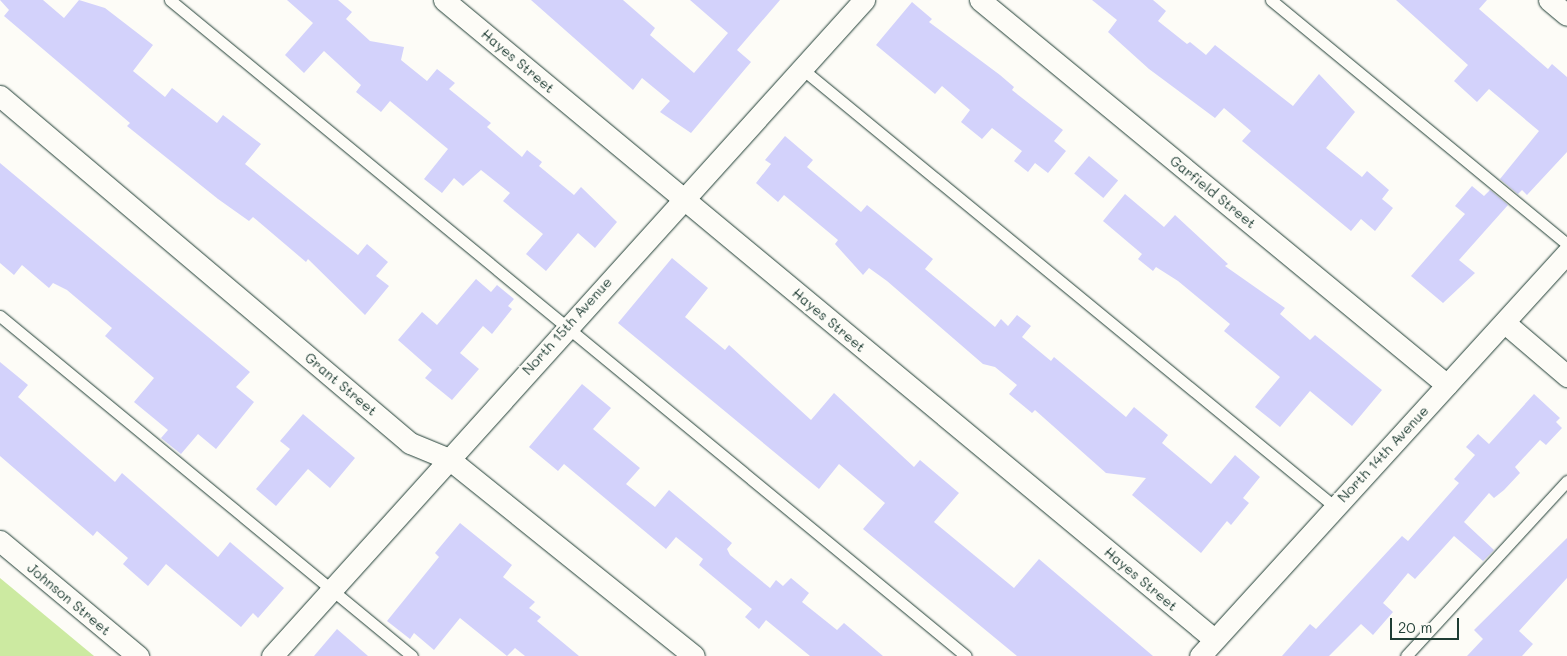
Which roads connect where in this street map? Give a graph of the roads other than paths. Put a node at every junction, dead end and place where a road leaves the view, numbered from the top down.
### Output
1 (170, 0) edge
2 (444, 0) edge
3 (864, 0) edge
4 (980, 0) edge
5 (1271, 0) edge
6 (1549, 0) edge
7 (1567, 15) edge
8 (801, 68) junction
9 (0, 96) edge
10 (682, 198) junction
11 (1567, 244) edge
12 (1567, 253) edge
13 (0, 316) edge
14 (1505, 323) junction
15 (566, 327) junction
16 (1567, 376) edge
17 (1448, 384) junction
18 (449, 459) junction
19 (1567, 481) edge
20 (1335, 507) junction
21 (0, 541) edge
22 (331, 589) junction
23 (1214, 640) junction
24 (138, 656) edge
25 (272, 656) edge
26 (412, 656) edge
27 (694, 656) edge
28 (966, 656) edge
29 (1200, 656) edge
30 (1406, 656) edge

1 - 15 lane
2 - 10 street, Hayes Street
3 - 8 street, North 15th Avenue
4 - 17 street, Garfield Street
5 - 11 lane
6 - 7 street
8 - 10 street, North 15th Avenue
8 - 20 lane
9 - 18 street, Grant Street
10 - 15 street, North 15th Avenue
10 - 23 street, Hayes Street
12 - 14 street, North 14th Avenue
13 - 22 lane
14 - 16 street
14 - 17 street, North 14th Avenue
15 - 18 street, North 15th Avenue
15 - 28 lane
17 - 20 street, North 14th Avenue
18 - 22 street, North 15th Avenue
18 - 27 street, Grant Street
19 - 30 lane
20 - 23 street, North 14th Avenue
21 - 24 street, Johnson Street
22 - 25 street, North 15th Avenue
22 - 26 lane
23 - 29 street, North 14th Avenue

